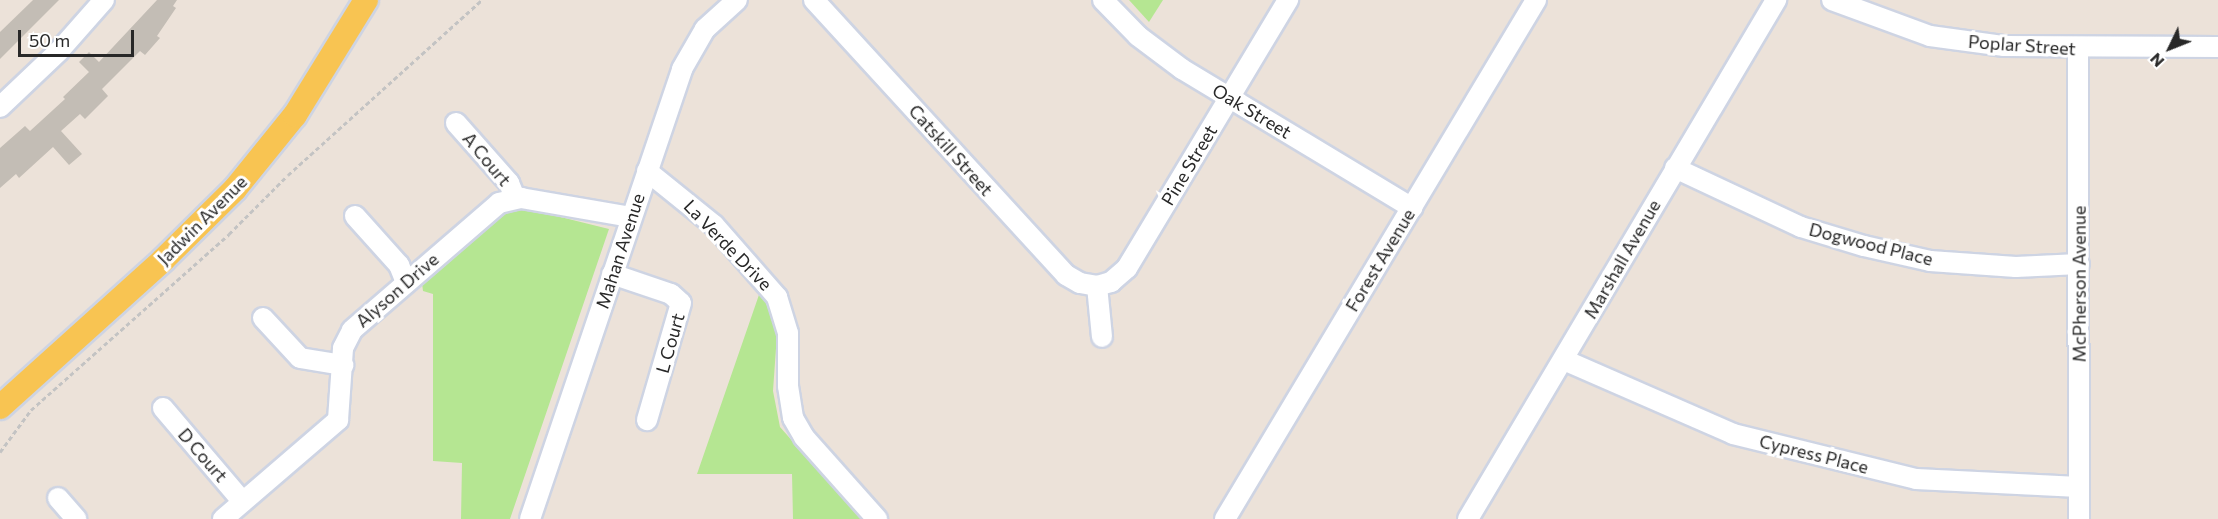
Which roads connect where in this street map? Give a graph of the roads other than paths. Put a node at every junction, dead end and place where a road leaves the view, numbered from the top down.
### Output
1 (104, 0) edge
2 (366, 0) edge
3 (737, 0) edge
4 (814, 0) edge
5 (1102, 0) edge
6 (1288, 0) edge
7 (1536, 0) edge
8 (1776, 0) edge
9 (1832, 0) edge
10 (2218, 47) edge
11 (2078, 49) junction
12 (1229, 98) junction
13 (0, 106) edge
14 (456, 123) dead end
15 (1675, 168) junction
16 (647, 171) junction
17 (515, 198) junction
18 (1412, 208) junction
19 (355, 216) dead end
20 (631, 217) junction
21 (2079, 264) junction
22 (612, 274) junction
23 (406, 282) junction
24 (1097, 286) junction
25 (263, 318) dead end
26 (1102, 337) dead end
27 (1564, 360) junction
28 (343, 365) junction
29 (0, 407) edge
30 (163, 408) dead end
31 (647, 420) dead end
32 (2079, 487) junction
33 (58, 498) dead end
34 (243, 502) junction
35 (537, 517) edge
36 (76, 519) edge
37 (223, 519) edge
38 (877, 519) edge
39 (1225, 519) edge
40 (1468, 519) edge
41 (2079, 519) edge

1 - 13 street
2 - 29 main road, Jadwin Avenue
3 - 16 street, Mahan Avenue
4 - 24 street, Catskill Street
5 - 12 street, Oak Street
6 - 12 street, Pine Street
7 - 18 street, Forest Avenue
8 - 15 street, Marshall Avenue
9 - 11 street, Poplar Street
10 - 11 street, Poplar Street
11 - 21 street, McPherson Avenue
12 - 18 street, Oak Street
12 - 24 street, Pine Street
14 - 17 street, A Court
15 - 21 street, Dogwood Place
15 - 27 street, Marshall Avenue
16 - 20 street, Mahan Avenue
16 - 38 street, La Verde Drive
17 - 20 street
17 - 23 street, Alyson Drive
18 - 39 street, Forest Avenue
19 - 23 street
20 - 22 street, Mahan Avenue
21 - 32 street, McPherson Avenue
22 - 31 street, L Court
22 - 35 street, Mahan Avenue
23 - 28 street, Alyson Drive
24 - 26 street
25 - 28 street
27 - 32 street, Cypress Place
27 - 40 street, Marshall Avenue
28 - 34 street, Alyson Drive
30 - 34 street, D Court
32 - 41 street, McPherson Avenue
33 - 36 street
34 - 37 street, Alyson Drive

